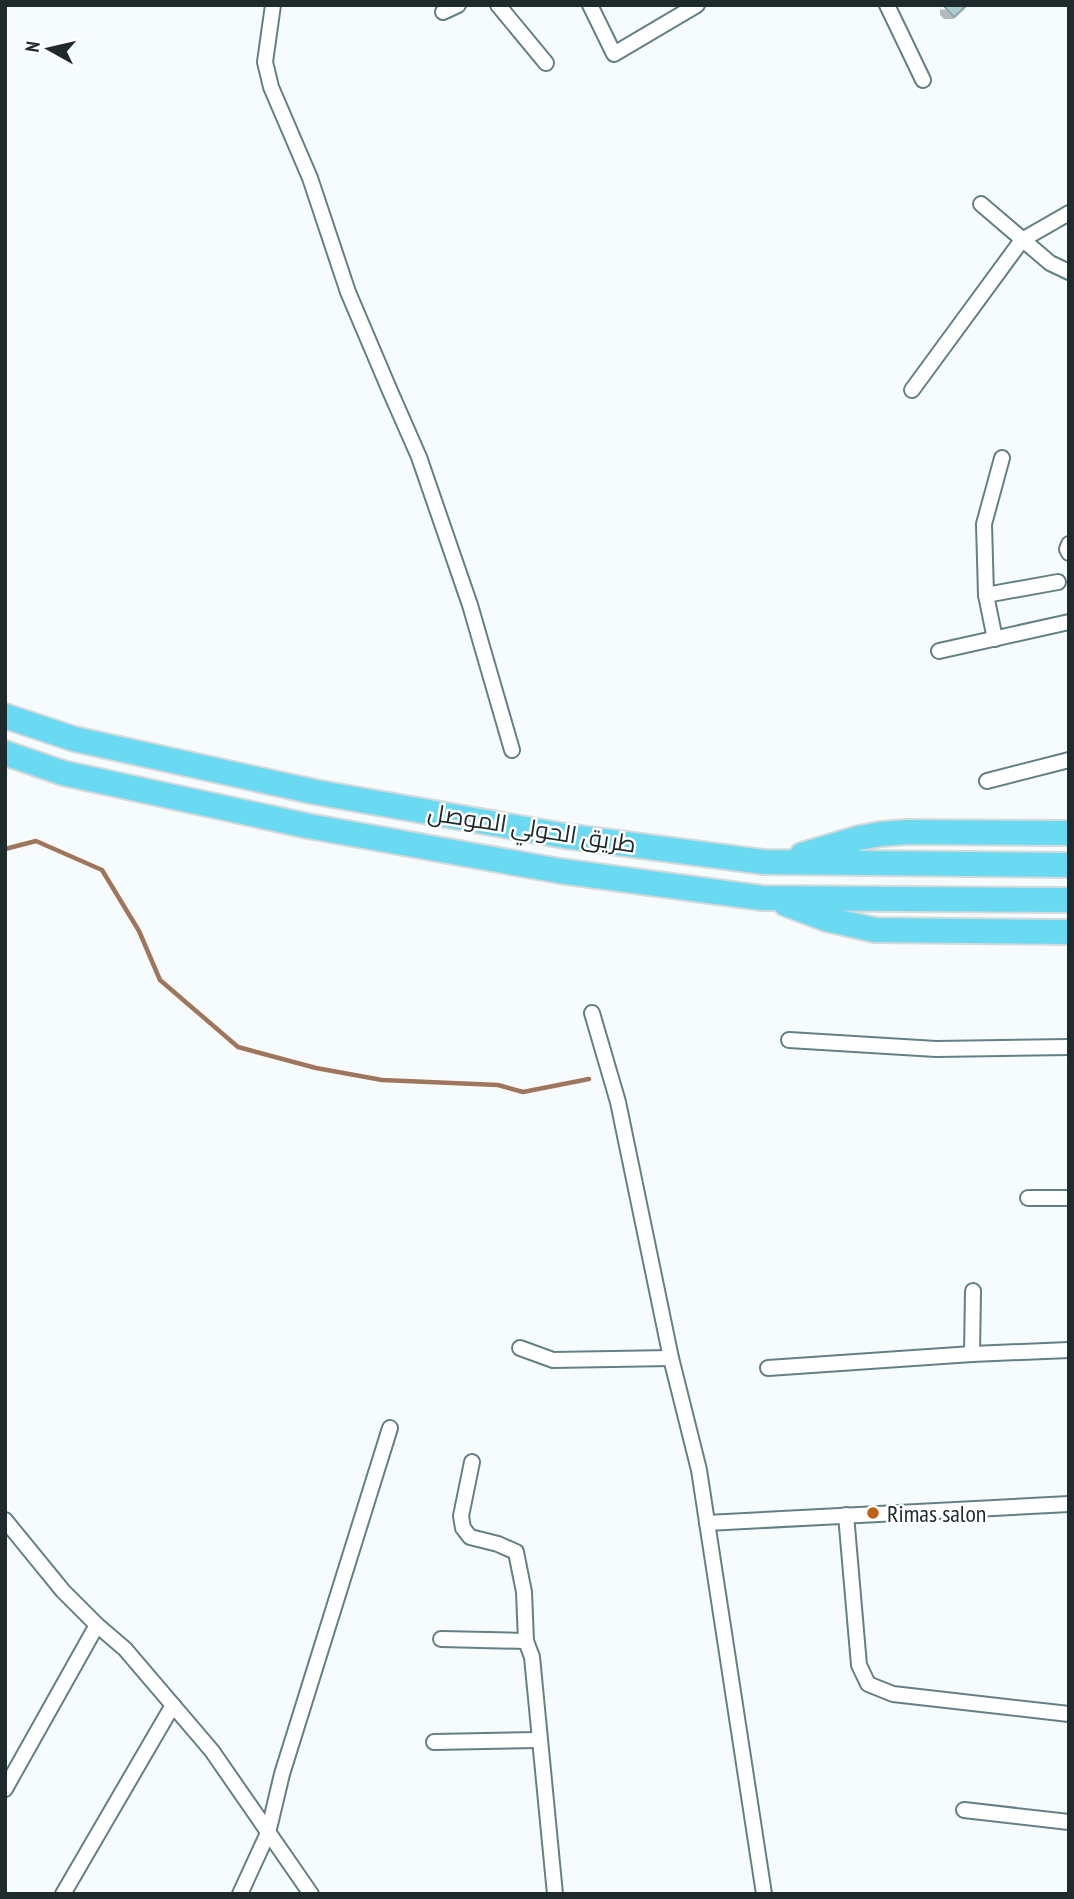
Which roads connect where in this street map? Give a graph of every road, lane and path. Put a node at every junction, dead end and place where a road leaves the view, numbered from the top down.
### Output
1 (274, 5) edge
2 (458, 5) edge
3 (498, 5) edge
4 (590, 5) edge
5 (697, 5) edge
6 (887, 5) edge
7 (443, 12) dead end
8 (546, 63) dead end
9 (923, 80) dead end
10 (981, 204) dead end
11 (1069, 214) edge
12 (1022, 240) junction
13 (1069, 272) edge
14 (912, 390) dead end
15 (1002, 458) dead end
16 (1069, 544) edge
17 (1069, 553) edge
18 (1058, 582) dead end
19 (986, 595) junction
20 (1069, 622) edge
21 (995, 639) junction
22 (939, 651) dead end
23 (5, 716) edge
24 (512, 750) dead end
25 (5, 753) edge
26 (1069, 760) edge
27 (987, 781) dead end
28 (1069, 833) edge
29 (764, 862) junction
30 (1069, 865) edge
31 (762, 898) junction
32 (1069, 900) edge
33 (1069, 932) edge
34 (592, 1013) dead end
35 (789, 1040) dead end
36 (1069, 1047) edge
37 (1028, 1198) dead end
38 (1069, 1198) edge
39 (973, 1291) dead end
40 (520, 1348) dead end
41 (1069, 1350) edge
42 (972, 1354) junction
43 (671, 1358) junction
44 (768, 1368) dead end
45 (390, 1428) dead end
46 (472, 1462) dead end
47 (1069, 1504) edge
48 (846, 1515) junction
49 (5, 1520) edge
50 (707, 1523) junction
51 (97, 1625) junction
52 (441, 1639) dead end
53 (526, 1641) junction
54 (173, 1705) junction
55 (1069, 1714) edge
56 (540, 1740) junction
57 (434, 1742) dead end
58 (5, 1789) edge
59 (964, 1810) dead end
60 (1069, 1822) edge
61 (268, 1833) junction
62 (63, 1894) edge
63 (240, 1894) edge
64 (311, 1894) edge
65 (555, 1894) edge
66 (764, 1894) edge

1 - 24 street
2 - 7 street
3 - 8 street
4 - 5 street
6 - 9 street
10 - 12 street
11 - 12 street
12 - 13 street
12 - 14 street
15 - 19 street
16 - 17 street
18 - 19 street
19 - 21 street
20 - 21 street
21 - 22 street
23 - 29 highway, طريق الحولي الموصل
25 - 31 highway, طريق الحولي الموصل
26 - 27 street
28 - 29 highway
29 - 30 highway, طريق الحولي الموصل
31 - 32 highway, طريق الحولي الموصل
31 - 33 highway
34 - 43 street
35 - 36 street
37 - 38 street
39 - 42 street
40 - 43 street
41 - 42 street
42 - 44 street
43 - 50 street
45 - 61 street
46 - 53 street
47 - 48 street
48 - 50 street
48 - 55 street
49 - 51 street
50 - 66 street
51 - 54 street
51 - 58 street
52 - 53 street
53 - 56 street
54 - 61 street
54 - 62 street
56 - 57 street
56 - 65 street
59 - 60 street
61 - 63 street
61 - 64 street

